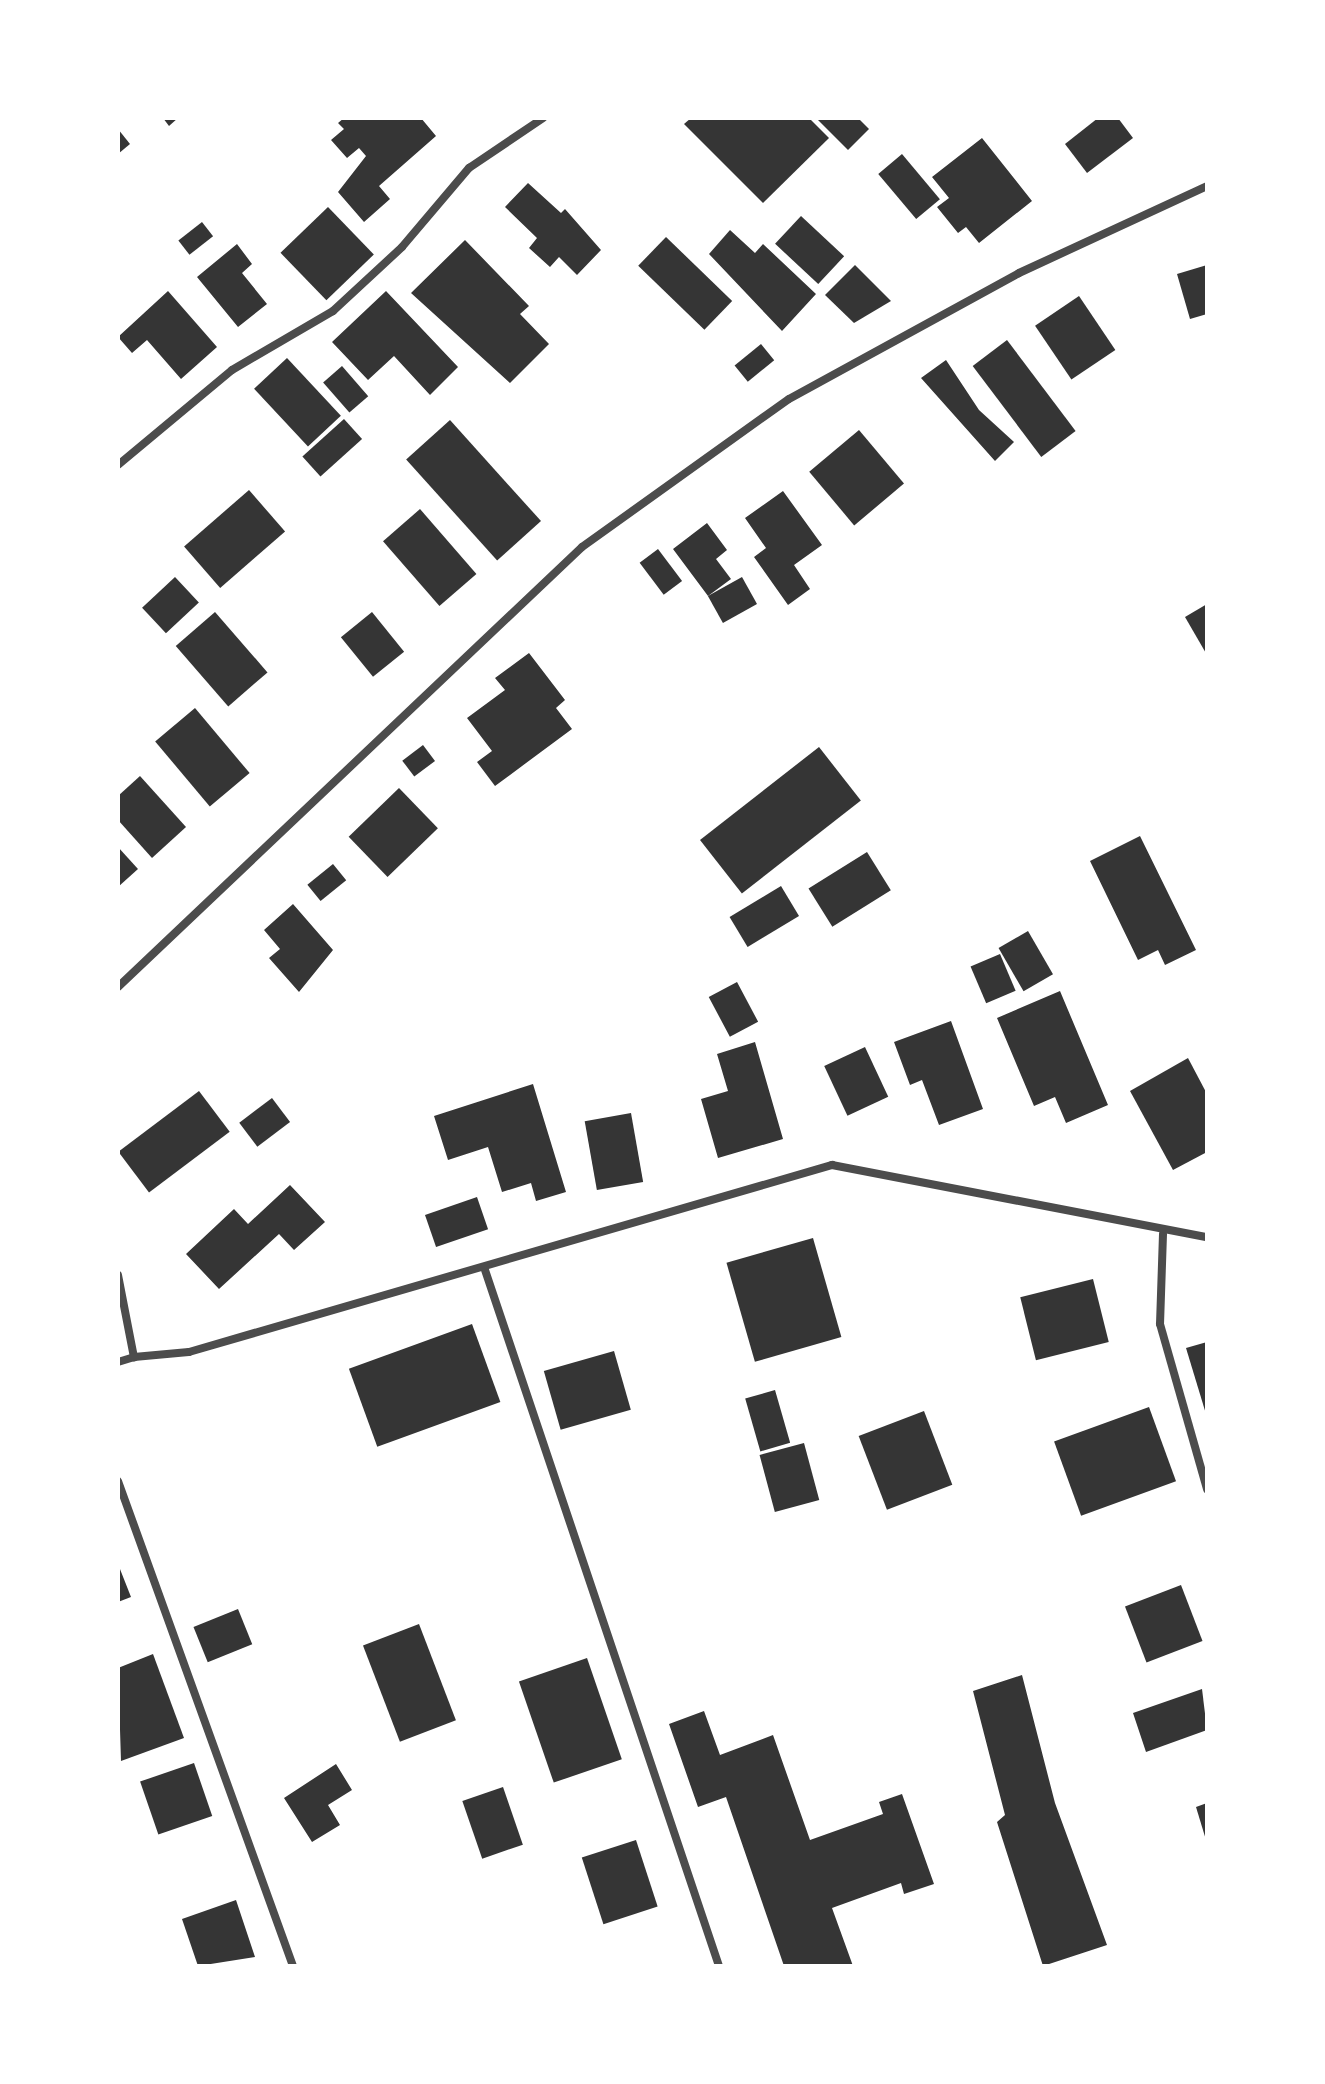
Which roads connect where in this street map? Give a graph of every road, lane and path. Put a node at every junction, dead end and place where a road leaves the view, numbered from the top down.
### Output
1 (543, 118) edge
2 (1207, 186) edge
3 (118, 465) edge
4 (118, 987) edge
5 (1163, 1234) junction
6 (1207, 1237) edge
7 (484, 1267) junction
8 (118, 1275) edge
9 (134, 1357) junction
10 (118, 1362) edge
11 (118, 1481) edge
12 (1207, 1489) edge
13 (293, 1966) edge
14 (719, 1966) edge

1 - 3 street
2 - 4 street
5 - 6 street
5 - 7 street
5 - 12 street
7 - 9 street
7 - 14 street
8 - 9 street
9 - 10 street
11 - 13 street

